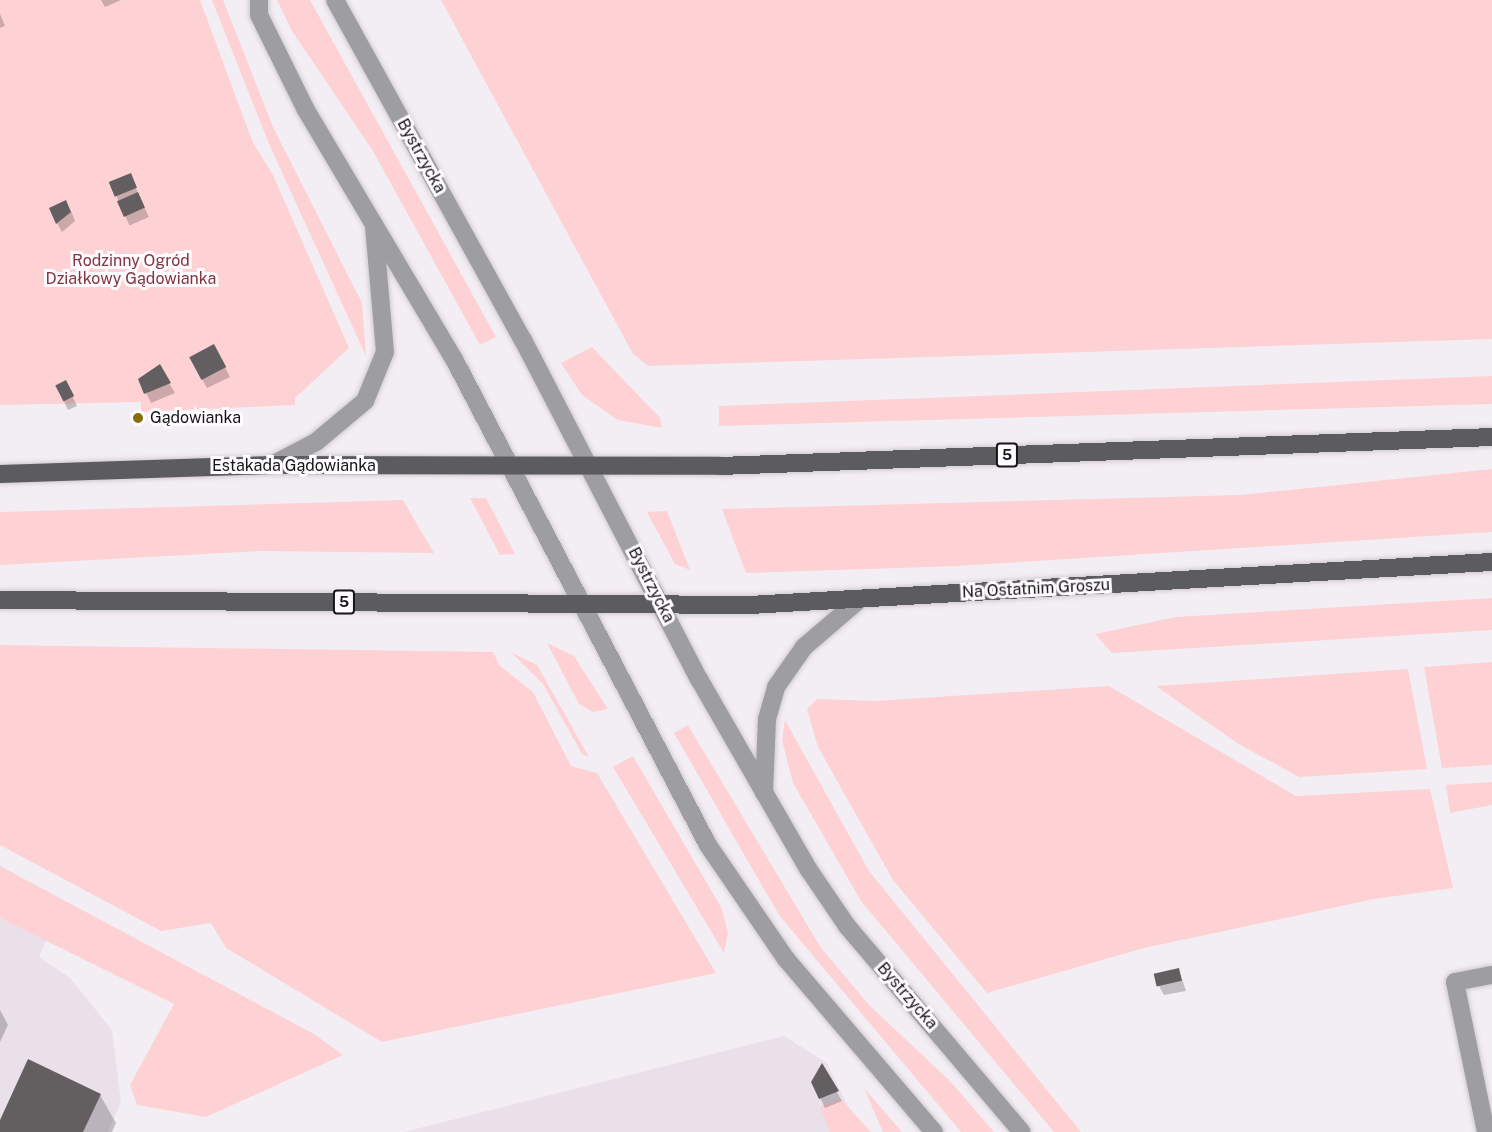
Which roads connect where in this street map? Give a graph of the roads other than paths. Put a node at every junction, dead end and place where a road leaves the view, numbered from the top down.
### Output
1 (259, 0) edge
2 (335, 0) edge
3 (374, 222) junction
4 (1492, 437) edge
5 (508, 463) junction
6 (588, 464) junction
7 (272, 465) junction
8 (0, 474) edge
9 (1492, 562) edge
10 (860, 599) junction
11 (0, 600) edge
12 (580, 602) junction
13 (660, 603) junction
14 (764, 795) junction
15 (1492, 975) edge
16 (934, 1132) edge
17 (1022, 1132) edge
18 (1486, 1132) edge

1 - 3 street
2 - 6 street, Bystrzycka
3 - 5 street
3 - 7 street
4 - 6 main road, 5
5 - 6 main road, Estakada Gądowianka / 5
5 - 7 main road, Estakada Gądowianka / 5
5 - 12 street
6 - 13 street, Bystrzycka
7 - 8 main road, Estakada Gądowianka / 5
9 - 10 main road, Na Ostatnim Groszu / 5
10 - 13 main road, Na Ostatnim Groszu / 5
10 - 14 street
11 - 12 main road, 5
12 - 13 main road, Na Ostatnim Groszu / 5
12 - 16 street
13 - 14 street, Bystrzycka
14 - 17 street, Bystrzycka
15 - 18 street

